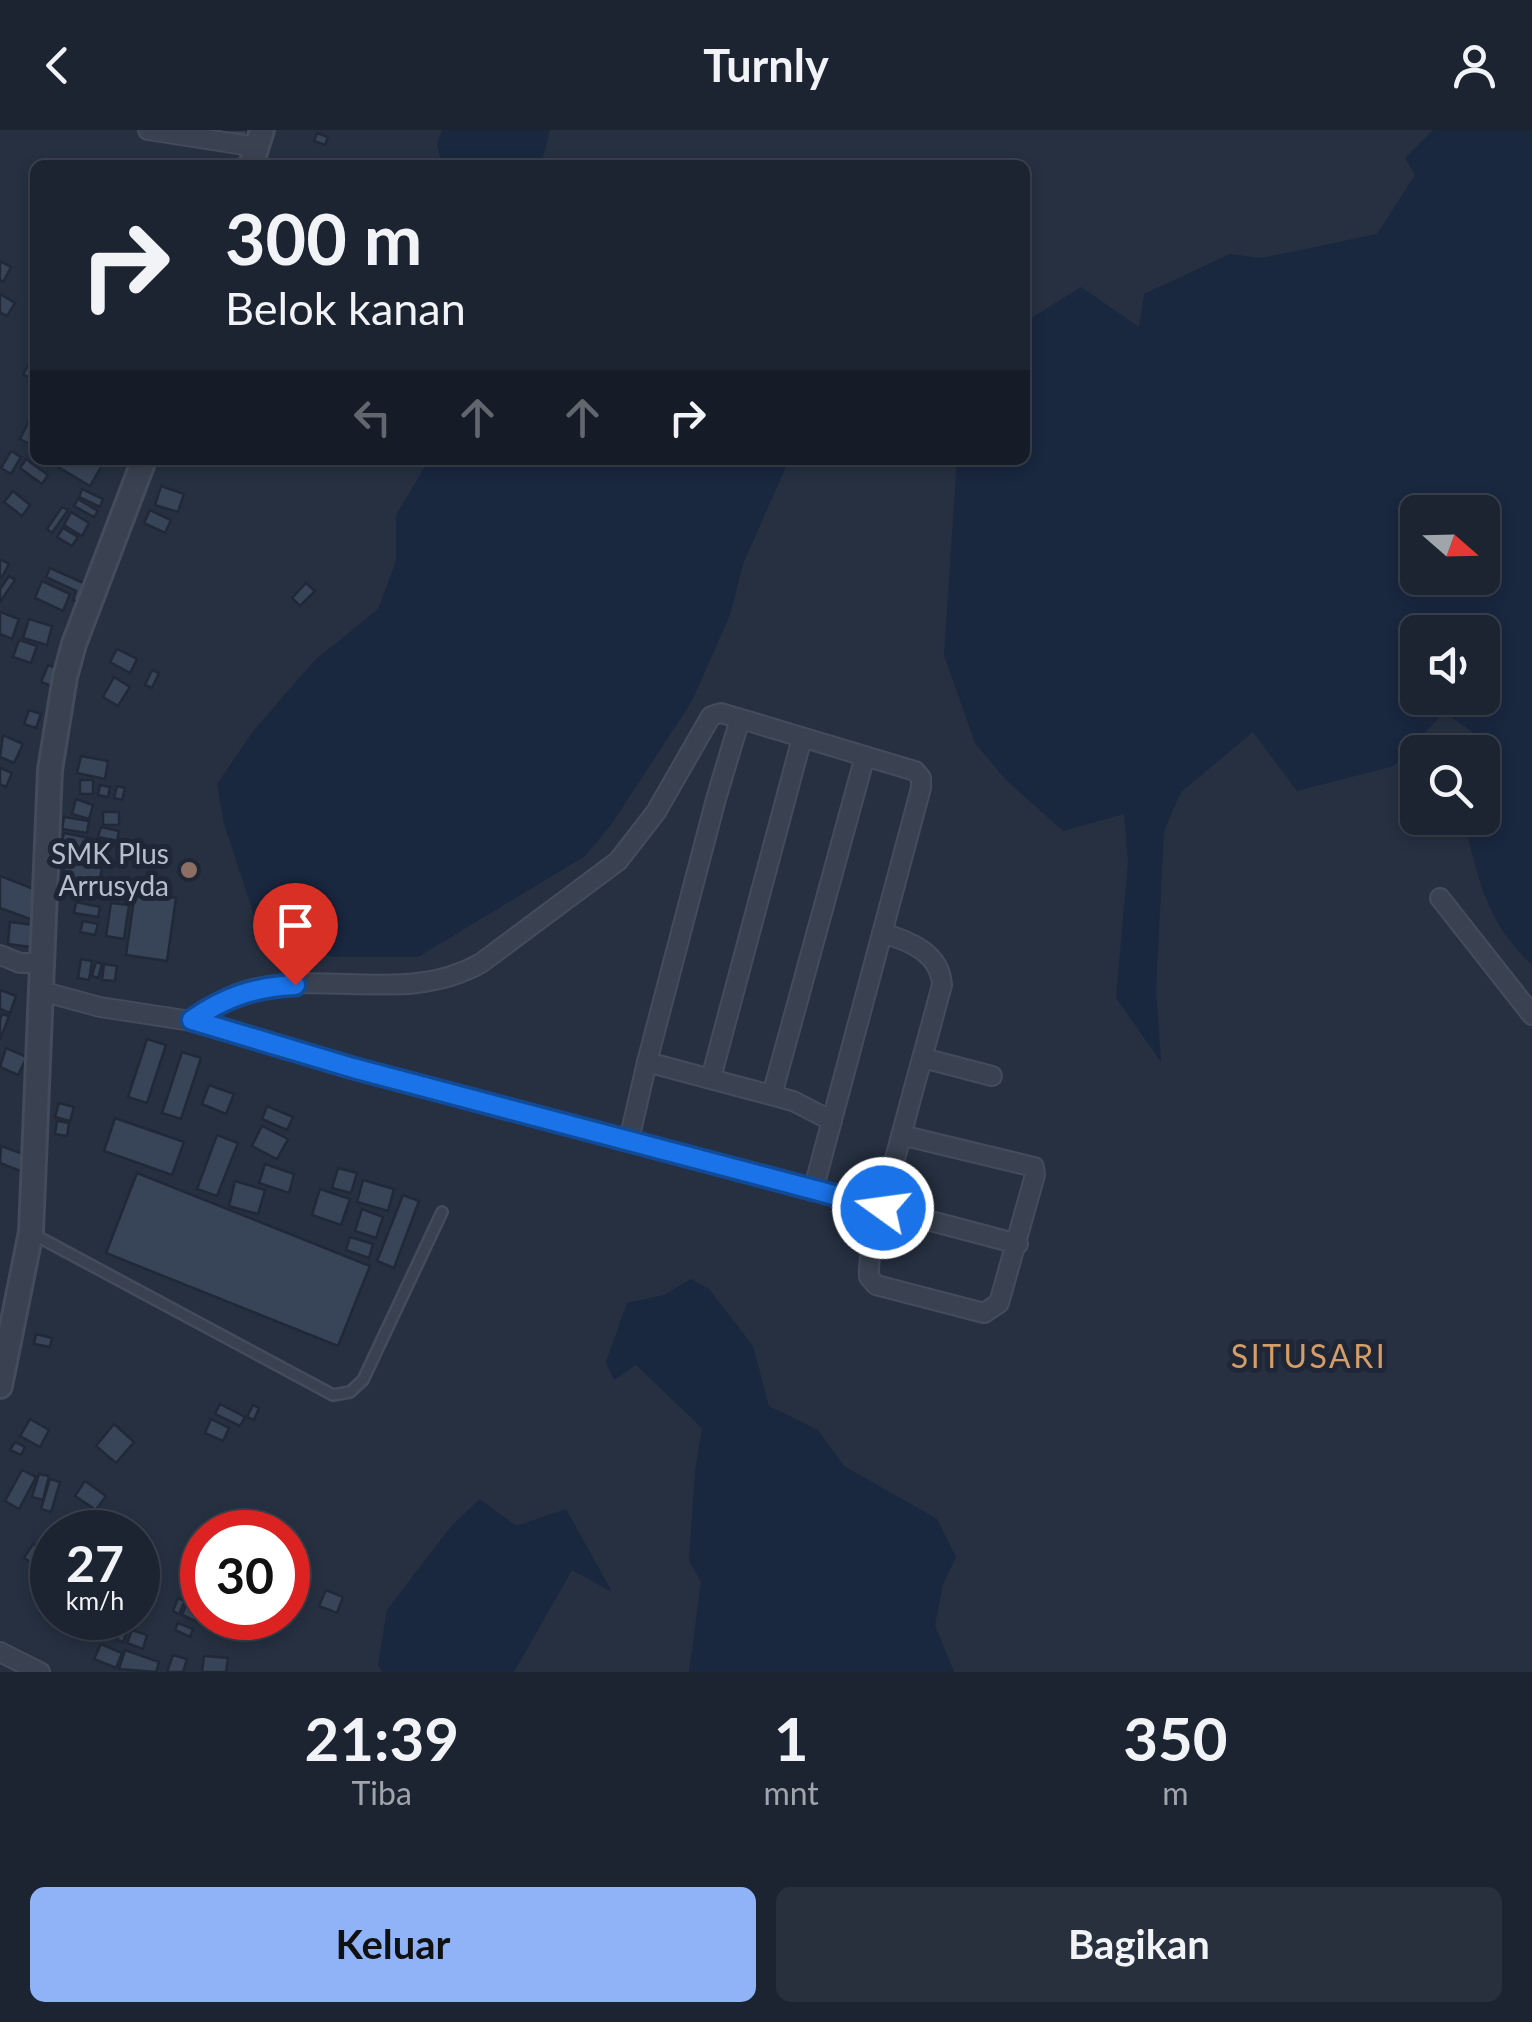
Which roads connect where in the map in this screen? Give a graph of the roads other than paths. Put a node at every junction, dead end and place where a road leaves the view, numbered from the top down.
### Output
1 (148, 130) edge
2 (257, 147) edge
3 (142, 465) edge
4 (740, 719) junction
5 (802, 738) junction
6 (864, 756) junction
7 (1440, 898) dead end
8 (882, 933) junction
9 (0, 955) edge
10 (42, 962) junction
11 (41, 991) junction
12 (1532, 1015) edge
13 (192, 1020) junction
14 (923, 1058) junction
15 (647, 1062) junction
16 (992, 1076) dead end
17 (711, 1078) junction
18 (772, 1095) junction
19 (832, 1121) junction
20 (901, 1135) junction
21 (629, 1140) junction
22 (813, 1190) junction
23 (883, 1208) junction
24 (442, 1212) dead end
25 (31, 1232) junction
26 (1018, 1244) junction
27 (5, 1333) edge
28 (0, 1386) edge
29 (0, 1652) edge
30 (40, 1672) edge

1 - 2 street
3 - 10 street
4 - 5 street
4 - 13 street
4 - 15 street
5 - 6 street
5 - 17 street
6 - 8 street
6 - 18 street
7 - 12 street
8 - 14 street
8 - 19 street
9 - 10 street
10 - 11 street
11 - 13 street
11 - 25 street
13 - 21 street
14 - 16 street
14 - 20 street
15 - 17 street
15 - 21 street
17 - 18 street
18 - 19 street
19 - 22 street
20 - 23 street
20 - 26 street
21 - 22 street
22 - 23 street
23 - 26 street
23 - 26 street
24 - 25 lane
25 - 27 street
27 - 28 street
29 - 30 street

